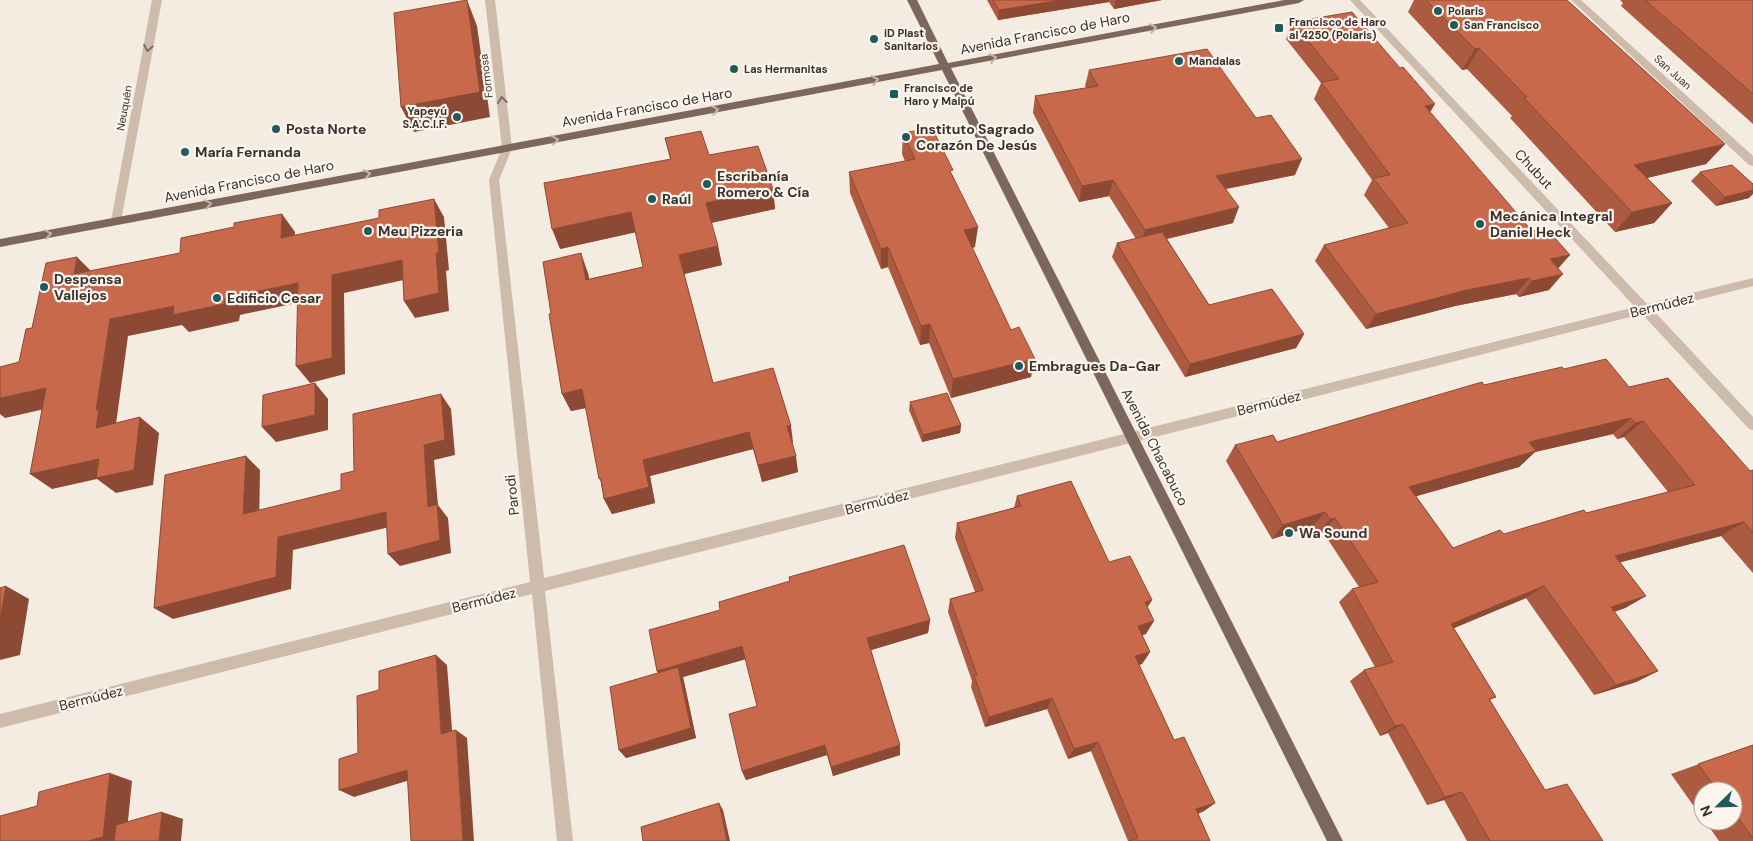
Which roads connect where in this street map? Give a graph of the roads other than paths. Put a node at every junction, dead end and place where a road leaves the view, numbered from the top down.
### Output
1 (157, 0) edge
2 (490, 0) edge
3 (912, 0) edge
4 (1299, 0) edge
5 (1355, 0) edge
6 (1576, 0) edge
7 (945, 67) junction
8 (508, 148) junction
9 (1753, 162) edge
10 (116, 221) junction
11 (0, 243) edge
12 (1753, 282) edge
13 (1645, 309) junction
14 (1753, 425) edge
15 (1132, 438) junction
16 (538, 586) junction
17 (0, 721) edge
18 (565, 841) edge
19 (1335, 841) edge

1 -> 10 street, Neuquén
8 -> 2 street, Formosa
3 - 7 main road, Avenida Chacabuco
7 -> 4 main road, Avenida Francisco de Haro
5 - 13 street, Chubut
6 - 9 street, San Juan
8 -> 7 main road, Avenida Francisco de Haro
7 - 15 main road, Avenida Chacabuco
10 -> 8 main road, Avenida Francisco de Haro
8 - 16 street, Parodi
11 -> 10 main road, Avenida Francisco de Haro
12 - 13 street, Bermúdez
13 - 14 street, Chubut
13 - 15 street, Bermúdez
15 - 16 street, Bermúdez
15 - 19 main road, Avenida Chacabuco
16 - 17 street, Bermúdez
16 - 18 street, Parodi

